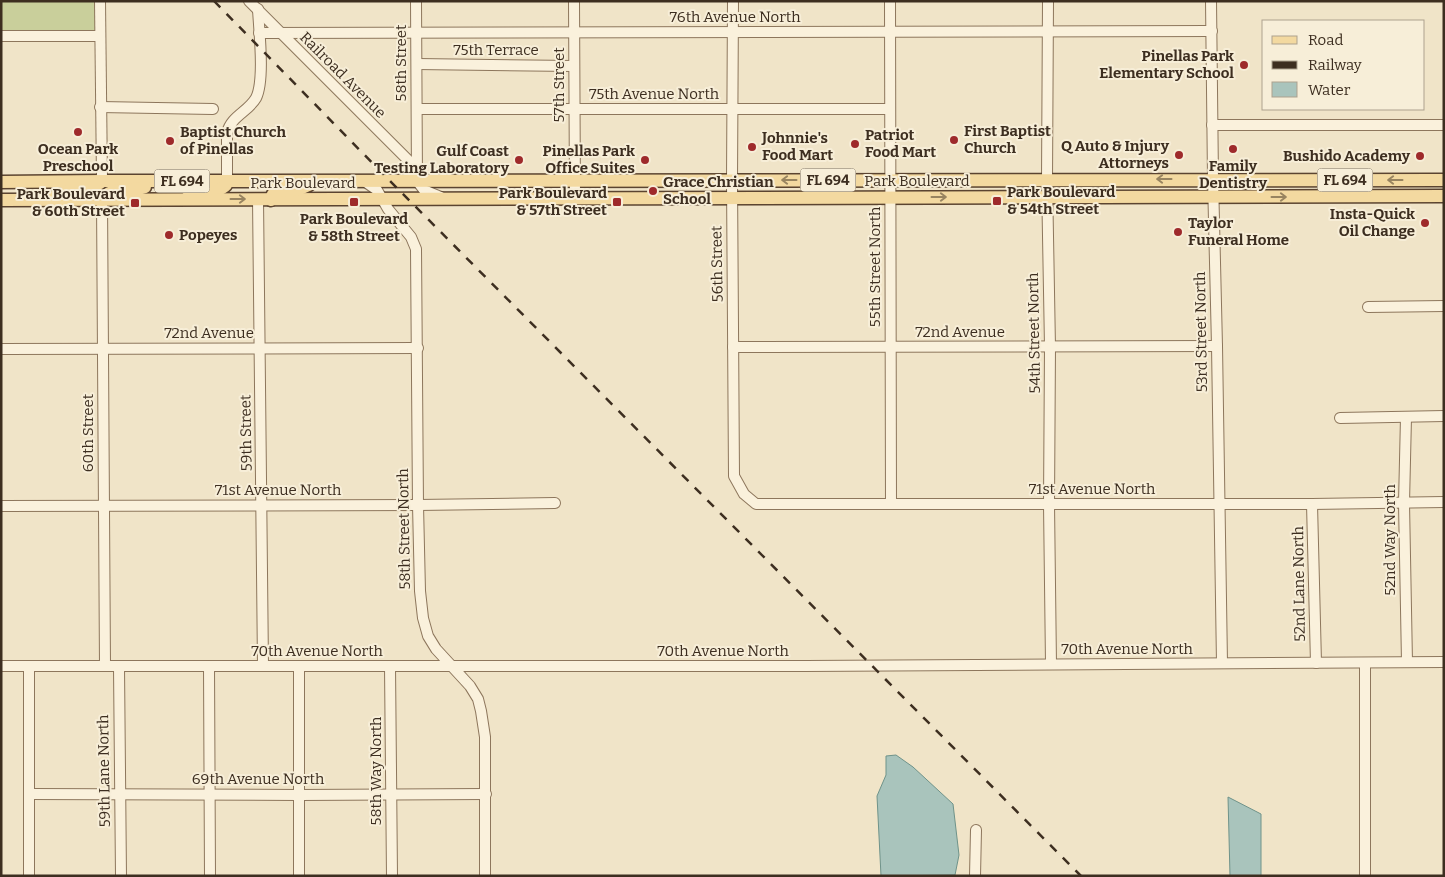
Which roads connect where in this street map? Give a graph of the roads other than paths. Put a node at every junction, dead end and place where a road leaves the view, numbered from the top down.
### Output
1 (100, 1) edge
2 (249, 1) edge
3 (416, 1) edge
4 (574, 1) edge
5 (733, 1) edge
6 (890, 1) edge
7 (1048, 1) edge
8 (1212, 1) edge
9 (258, 6) edge
10 (890, 31) junction
11 (1048, 31) junction
12 (1212, 31) junction
13 (416, 32) junction
14 (574, 32) junction
15 (733, 32) junction
16 (259, 33) junction
17 (280, 33) junction
18 (1, 36) edge
19 (100, 36) junction
20 (416, 64) junction
21 (574, 66) junction
22 (100, 107) junction
23 (213, 109) dead end
24 (417, 109) junction
25 (575, 109) junction
26 (733, 109) junction
27 (890, 109) junction
28 (1212, 125) junction
29 (1444, 125) edge
30 (417, 175) junction
31 (1213, 179) junction
32 (732, 180) junction
33 (890, 180) junction
34 (1047, 180) junction
35 (1444, 180) edge
36 (102, 181) junction
37 (227, 181) junction
38 (316, 181) junction
39 (364, 181) junction
40 (574, 181) junction
41 (1, 182) edge
42 (150, 182) junction
43 (1444, 196) edge
44 (890, 197) junction
45 (1047, 197) junction
46 (1213, 197) junction
47 (575, 198) junction
48 (732, 198) junction
49 (264, 199) junction
50 (445, 199) junction
51 (1, 200) edge
52 (47, 200) junction
53 (102, 200) junction
54 (185, 200) junction
55 (384, 200) junction
56 (1444, 306) edge
57 (1368, 307) dead end
58 (1050, 346) junction
59 (1217, 346) junction
60 (890, 347) junction
61 (260, 348) junction
62 (418, 348) junction
63 (733, 348) junction
64 (1, 349) edge
65 (103, 349) junction
66 (1444, 416) edge
67 (1406, 417) junction
68 (1340, 418) dead end
69 (744, 494) joint
70 (1404, 502) junction
71 (1444, 502) edge
72 (556, 504) dead end
73 (891, 504) junction
74 (1049, 504) junction
75 (1219, 504) junction
76 (1312, 504) junction
77 (262, 505) junction
78 (418, 505) junction
79 (1, 506) edge
80 (104, 506) junction
81 (1406, 662) junction
82 (1444, 662) edge
83 (1222, 663) junction
84 (1316, 663) junction
85 (1365, 663) junction
86 (1051, 664) junction
87 (1, 666) edge
88 (29, 666) junction
89 (105, 666) junction
90 (209, 666) junction
91 (263, 666) junction
92 (299, 666) junction
93 (390, 666) junction
94 (452, 666) junction
95 (119, 667) junction
96 (29, 794) junction
97 (119, 794) junction
98 (210, 794) junction
99 (391, 794) junction
100 (486, 794) junction
101 (299, 795) junction
102 (976, 830) dead end
103 (29, 876) edge
104 (121, 876) edge
105 (210, 876) edge
106 (299, 876) edge
107 (392, 876) edge
108 (485, 876) edge
109 (974, 876) edge
110 (1365, 876) edge

1 - 19 street
2 - 9 street, Railroad Avenue
3 - 13 street, 58th Street
4 - 14 street, 57th Street
5 - 15 street, 56th Street
6 - 10 street, 55th Street North
7 - 11 street, 54th Street North
8 - 12 street, 53rd Street North
9 - 16 street
9 - 17 street, Railroad Avenue
10 - 11 street, 76th Avenue North
10 - 15 street, 76th Avenue North
10 - 27 street, 55th Street North
11 - 12 street, 76th Avenue North
11 - 34 street, 54th Street North
12 - 28 street, 53rd Street North
13 - 14 street, 76th Avenue North
13 - 17 street, 76th Avenue North
13 - 20 street, 58th Street
14 - 15 street, 76th Avenue North
14 - 21 street, 57th Street
15 - 26 street, 56th Street
16 - 17 street, 76th Avenue North
16 - 37 street
17 - 30 street, Railroad Avenue
18 - 19 street
19 - 22 street
20 - 21 street, 75th Terrace
20 - 24 street, 58th Street
21 - 25 street, 57th Street
22 - 23 street
22 - 36 street
24 - 25 street, 75th Avenue North
24 - 30 street, 58th Street
25 - 26 street, 75th Avenue North
25 - 40 street, 57th Street
26 - 27 street, 75th Avenue North
26 - 32 street, 56th Street
27 - 33 street, 55th Street North
28 - 29 street
28 - 31 street, 53rd Street North
30 - 39 main road, Park Boulevard / FL 694
30 - 40 main road, Park Boulevard / FL 694
30 - 50 street
31 -> 34 main road, Park Boulevard / FL 694
35 -> 31 main road, Park Boulevard / FL 694
31 - 46 street, 53rd Street North
33 -> 32 main road, Park Boulevard / FL 694
32 - 40 main road, Park Boulevard / FL 694
32 - 48 street, 56th Street
33 - 34 main road, Park Boulevard / FL 694
33 - 44 street, 55th Street North
34 - 45 street, 54th Street North
36 - 41 main road, Park Boulevard / FL 694
36 - 42 main road, Park Boulevard / FL 694
36 - 52 main road
37 - 38 main road, Park Boulevard / FL 694
37 - 42 main road, Park Boulevard / FL 694
37 - 54 main road
38 - 39 main road, Park Boulevard / FL 694
38 - 49 main road
39 - 55 street, 58th Street North
40 - 47 street, 57th Street
42 - 53 main road
46 -> 43 main road, Park Boulevard / FL 694
44 -> 45 main road, Park Boulevard / FL 694
44 - 48 main road, Park Boulevard / FL 694
44 - 60 street, 55th Street North
45 - 46 main road, Park Boulevard / FL 694
45 - 58 street, 54th Street North
46 - 59 street, 53rd Street North
47 - 48 main road, Park Boulevard / FL 694
47 - 50 main road, Park Boulevard / FL 694
48 - 63 street, 56th Street
54 -> 49 main road, Park Boulevard / FL 694
49 - 55 main road, Park Boulevard / FL 694
49 - 61 street, 59th Street
50 - 55 main road, Park Boulevard / FL 694
51 - 52 main road, Park Boulevard / FL 694
52 - 53 main road, Park Boulevard / FL 694
53 - 54 main road, Park Boulevard / FL 694
53 - 65 street, 60th Street
55 - 62 street, 58th Street North
56 - 57 street
58 - 59 street, 72nd Avenue
58 - 60 street, 72nd Avenue
58 - 74 street, 54th Street North
59 - 75 street, 53rd Street North
60 - 63 street, 72nd Avenue
60 - 73 street, 55th Street North
61 - 62 street, 72nd Avenue
61 - 65 street, 72nd Avenue
61 - 77 street, 59th Street
62 - 78 street, 58th Street North
63 - 69 street, 56th Street
64 - 65 street, 72nd Avenue
65 - 80 street, 60th Street
66 - 67 street
67 - 68 street
67 - 70 street, 52nd Way North
69 - 73 street, 71st Avenue North
70 - 71 street, 71st Avenue North
70 - 76 street, 71st Avenue North
70 - 81 street, 52nd Way North
72 - 78 street, 71st Avenue North
73 - 74 street, 71st Avenue North
74 - 75 street, 71st Avenue North
74 - 86 street, 54th Street North
75 - 76 street, 71st Avenue North
75 - 83 street, 53rd Street North
76 - 84 street, 52nd Lane North
77 - 78 street, 71st Avenue North
77 - 80 street, 71st Avenue North
77 - 91 street, 59th Street
78 - 94 street, 58th Street North
79 - 80 street, 71st Avenue North
80 - 89 street, 60th Street
81 - 82 street, 70th Avenue North
81 - 85 street, 70th Avenue North
83 - 84 street, 70th Avenue North
83 - 86 street, 70th Avenue North
84 - 85 street, 70th Avenue North
85 - 110 street
86 - 94 street, 70th Avenue North
87 - 88 street, 70th Avenue North
88 - 89 street, 70th Avenue North
88 - 96 street
89 - 95 street, 70th Avenue North
90 - 91 street, 70th Avenue North
90 - 95 street, 70th Avenue North
90 - 98 street
91 - 92 street, 70th Avenue North
92 - 93 street, 70th Avenue North
92 - 101 street
93 - 94 street, 70th Avenue North
93 - 99 street, 58th Way North
94 - 100 street, 58th Street North
95 - 97 street, 59th Lane North
96 - 97 street, 69th Avenue North
96 - 103 street
97 - 98 street, 69th Avenue North
97 - 104 street, 59th Lane North
98 - 101 street, 69th Avenue North
98 - 105 street
99 - 100 street, 69th Avenue North
99 - 101 street, 69th Avenue North
99 - 107 street, 58th Way North
100 - 108 street, 58th Street North
101 - 106 street
102 - 109 street

